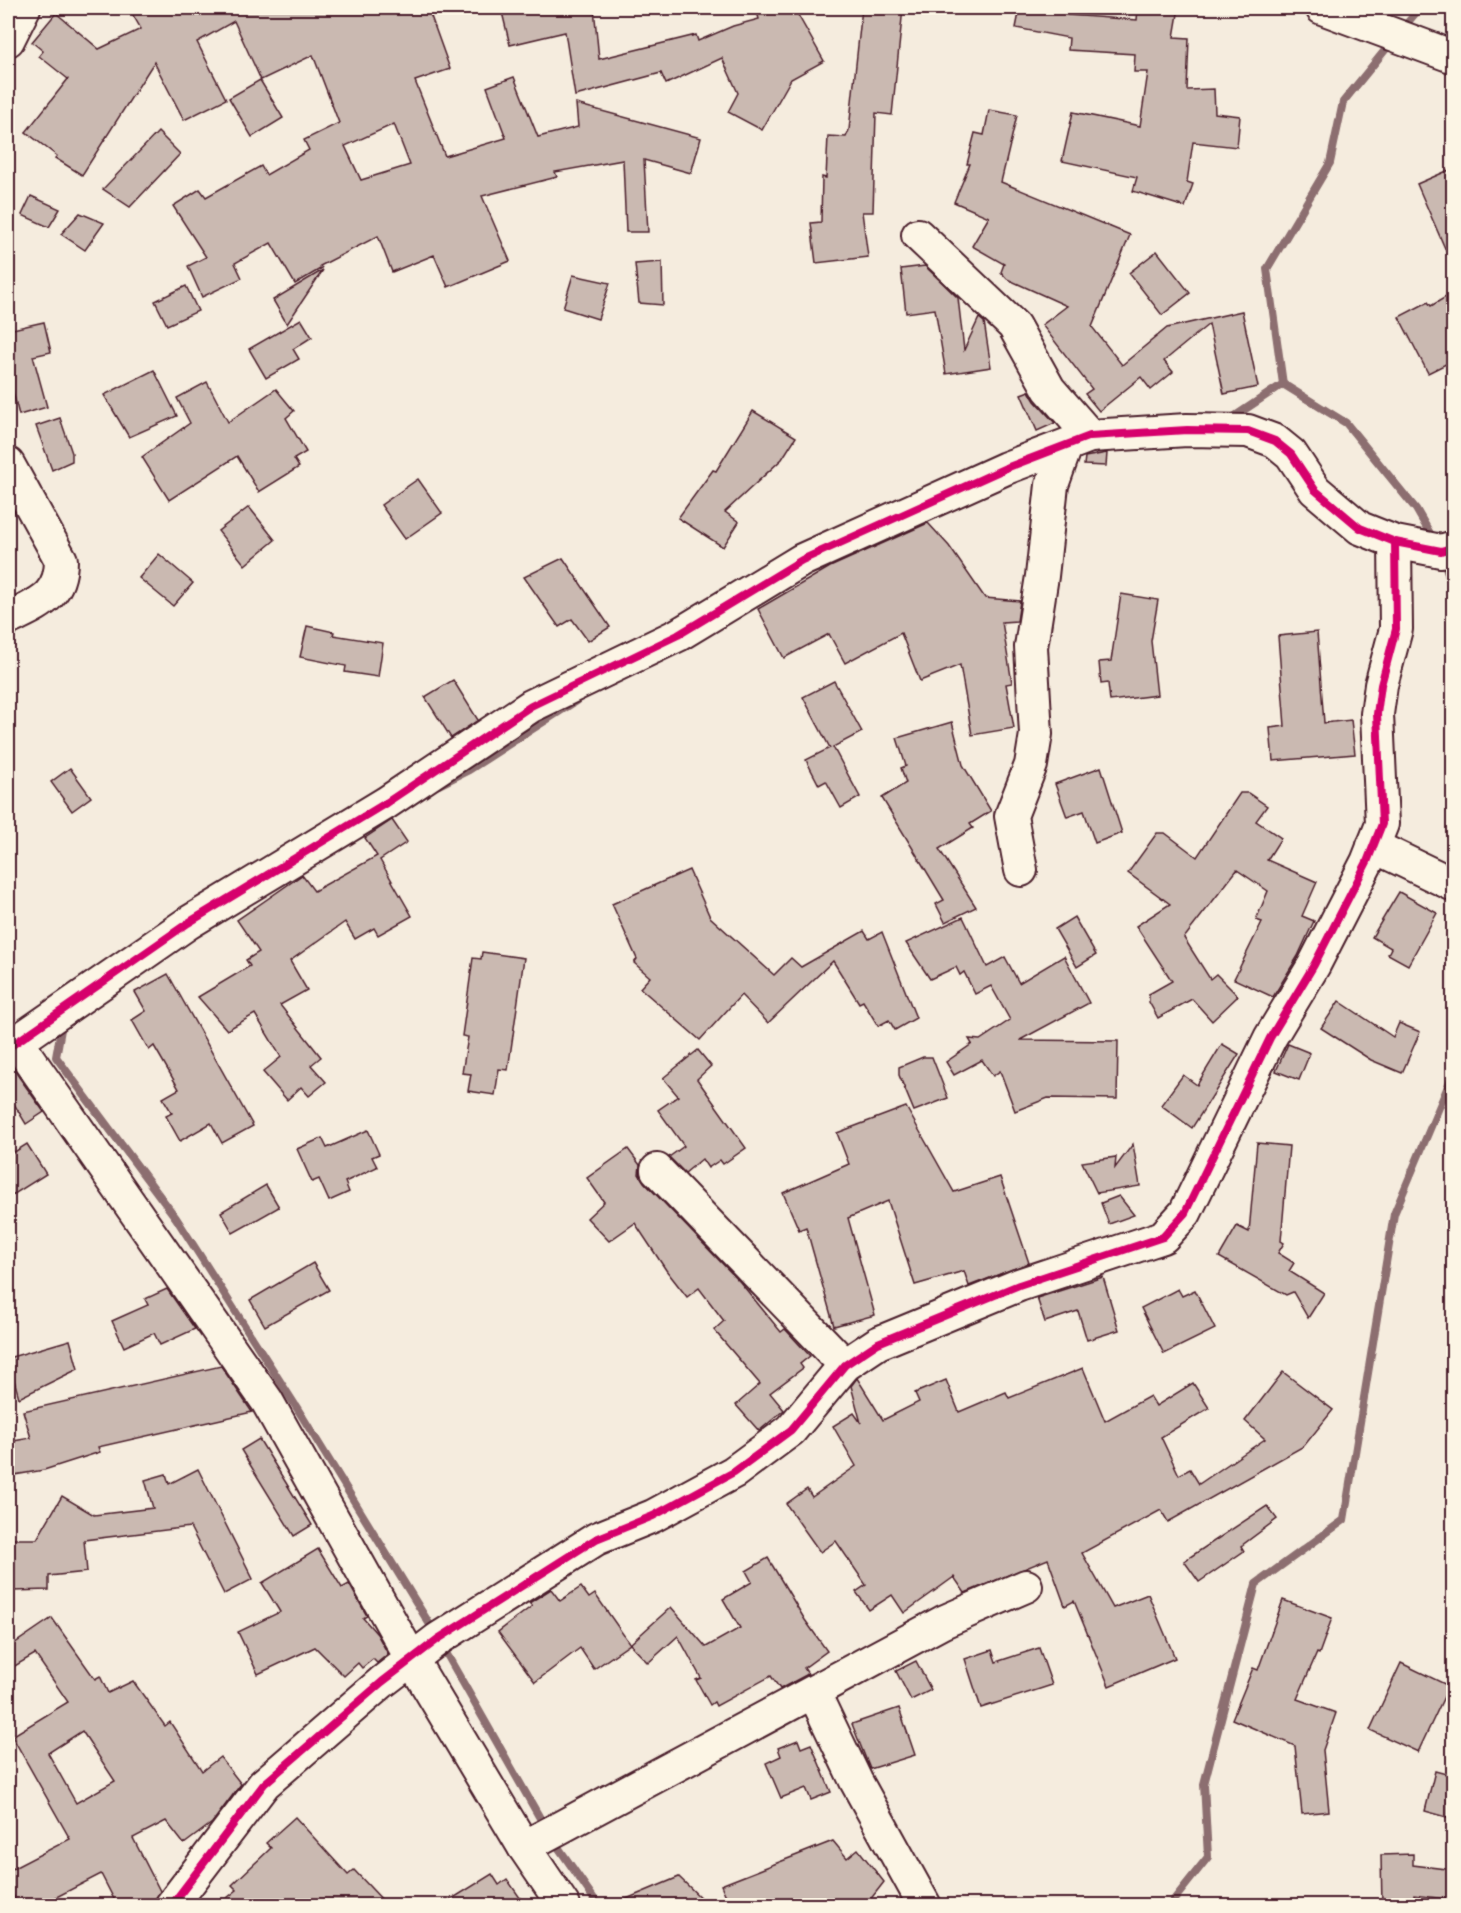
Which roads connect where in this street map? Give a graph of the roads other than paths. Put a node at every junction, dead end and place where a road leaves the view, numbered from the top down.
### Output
1 (24, 8) edge
2 (1322, 8) edge
3 (8, 40) edge
4 (1454, 57) edge
5 (918, 235) dead end
6 (1078, 441) junction
7 (8, 464) edge
8 (1395, 542) junction
9 (1454, 547) edge
10 (8, 620) edge
11 (1373, 846) junction
12 (1021, 870) dead end
13 (1454, 885) edge
14 (12, 1045) edge
15 (657, 1170) dead end
16 (845, 1365) junction
17 (1026, 1586) dead end
18 (411, 1658) junction
19 (814, 1693) junction
20 (524, 1847) junction
21 (171, 1905) edge
22 (564, 1905) edge
23 (925, 1905) edge

1 - 3 street
2 - 4 street
5 - 6 street
6 - 8 street
6 - 12 street
6 - 14 street
7 - 10 street
8 - 9 street
8 - 11 street
11 - 13 street
11 - 16 street
14 - 18 street
15 - 16 street
16 - 18 street
17 - 19 street
18 - 20 street
18 - 21 street
19 - 20 street
19 - 23 street
20 - 22 street

